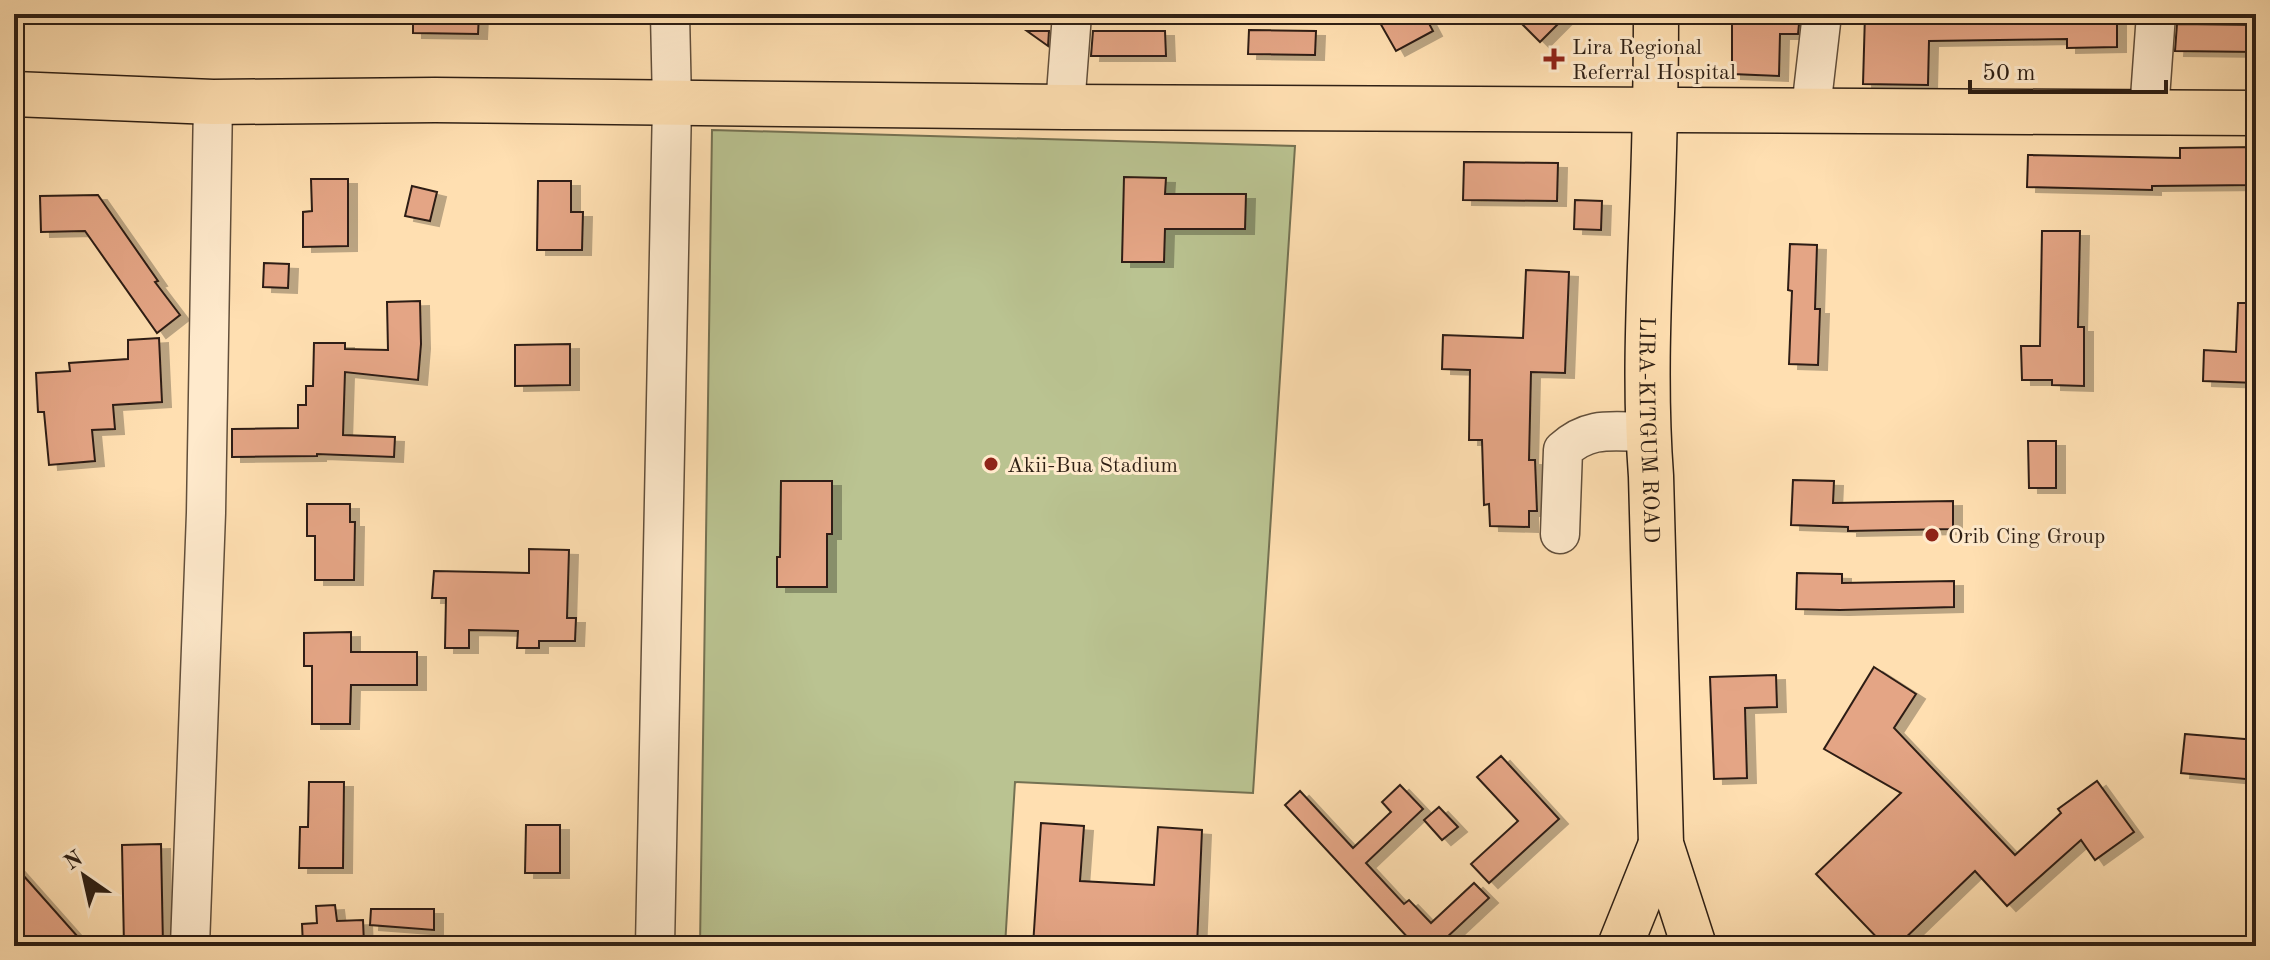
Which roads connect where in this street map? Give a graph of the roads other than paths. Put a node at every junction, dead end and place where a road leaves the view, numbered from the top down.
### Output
1 (670, 14) edge
2 (1072, 14) edge
3 (1656, 14) edge
4 (1822, 14) edge
5 (2156, 14) edge
6 (14, 94) edge
7 (213, 102) junction
8 (672, 104) junction
9 (1065, 107) junction
10 (1811, 109) junction
11 (1656, 110) junction
12 (2149, 112) junction
13 (2256, 113) edge
14 (1648, 432) junction
15 (1560, 534) dead end
16 (1661, 844) junction
17 (190, 946) edge
18 (655, 946) edge
19 (1620, 946) edge
20 (1694, 946) edge

1 - 8 street
2 - 9 street
3 - 11 main road, LIRA-KITGUM ROAD
4 - 10 street
5 - 12 street
6 - 7 main road
7 - 8 main road
7 - 17 street
8 - 9 main road
8 - 18 street
9 - 11 main road
10 - 11 main road
10 - 12 main road
11 - 14 main road, LIRA-KITGUM ROAD
12 - 13 main road
14 - 15 street
14 - 16 main road, LIRA-KITGUM ROAD
16 - 19 main road, LIRA-KITGUM ROAD
16 - 20 main road, LIRA-KITGUM ROAD

